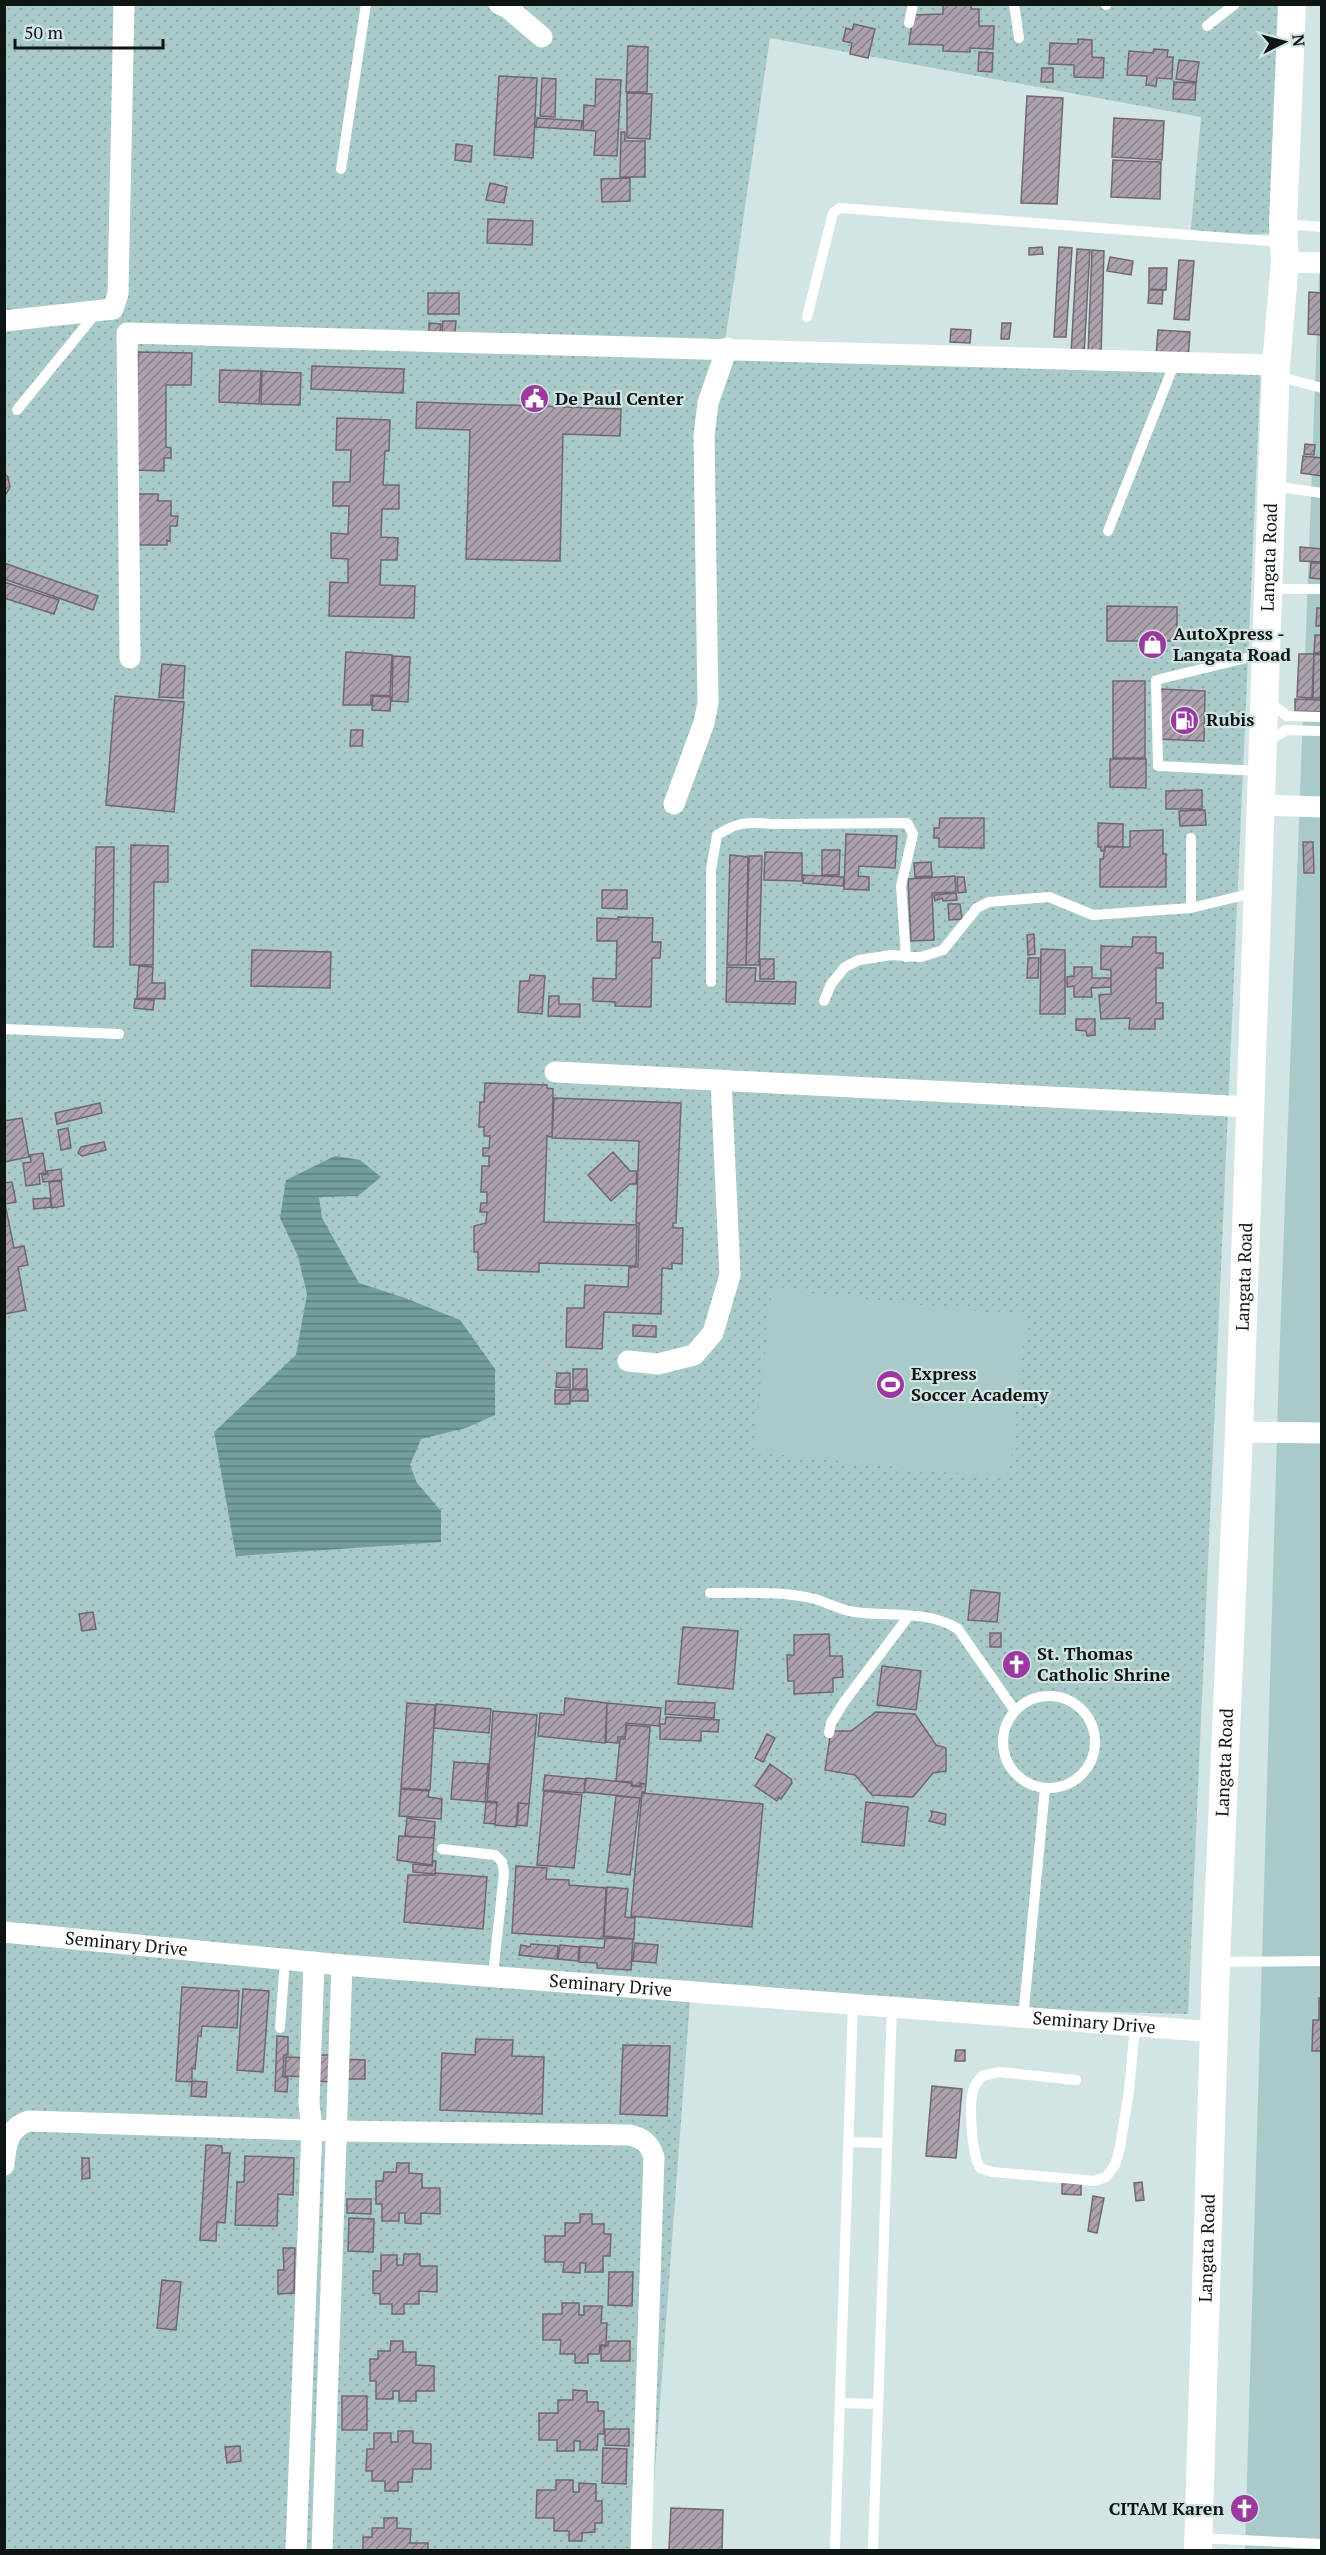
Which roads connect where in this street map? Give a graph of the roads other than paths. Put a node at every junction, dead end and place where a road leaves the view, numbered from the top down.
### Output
1 (124, 4) edge
2 (366, 4) edge
3 (500, 4) edge
4 (913, 4) edge
5 (1014, 4) edge
6 (1235, 4) edge
7 (1292, 4) edge
8 (909, 22) dead end
9 (1207, 26) dead end
10 (542, 37) dead end
11 (1019, 38) dead end
12 (341, 170) dead end
13 (1322, 227) edge
14 (1283, 243) junction
15 (1322, 263) edge
16 (97, 313) junction
17 (807, 317) dead end
18 (4, 321) edge
19 (728, 348) junction
20 (1175, 362) junction
21 (1276, 370) junction
22 (1322, 388) edge
23 (17, 410) dead end
24 (1272, 486) junction
25 (1322, 493) edge
26 (1108, 531) dead end
27 (1269, 589) junction
28 (1322, 590) edge
29 (1266, 653) junction
30 (130, 658) dead end
31 (1264, 698) junction
32 (1320, 717) edge
33 (1320, 731) dead end
34 (1262, 758) junction
35 (674, 804) dead end
36 (1260, 805) junction
37 (1322, 807) edge
38 (1191, 838) dead end
39 (1257, 892) junction
40 (1191, 908) junction
41 (906, 957) junction
42 (711, 982) dead end
43 (824, 1002) dead end
44 (4, 1029) edge
45 (119, 1034) dead end
46 (555, 1072) dead end
47 (721, 1080) junction
48 (1250, 1107) junction
49 (628, 1361) dead end
50 (1239, 1432) junction
51 (1322, 1433) edge
52 (710, 1593) dead end
53 (908, 1617) junction
54 (1016, 1711) junction
55 (829, 1733) dead end
56 (1045, 1788) junction
57 (442, 1849) dead end
58 (4, 1932) edge
59 (285, 1959) junction
60 (1322, 1961) edge
61 (315, 1962) junction
62 (1216, 1962) junction
63 (342, 1965) junction
64 (493, 1975) junction
65 (853, 2003) junction
66 (892, 2008) junction
67 (1023, 2019) junction
68 (1135, 2027) junction
69 (280, 2028) dead end
70 (1216, 2032) junction
71 (1076, 2080) dead end
72 (312, 2129) junction
73 (337, 2130) junction
74 (848, 2142) junction
75 (887, 2143) junction
76 (4, 2165) edge
77 (840, 2403) junction
78 (878, 2403) junction
79 (1198, 2544) edge
80 (1322, 2544) edge
81 (296, 2550) edge
82 (322, 2550) edge
83 (641, 2550) edge
84 (835, 2550) edge
85 (873, 2550) edge

1 - 16 street
2 - 12 lane
3 - 10 street
4 - 8 lane
5 - 11 lane
6 - 9 lane
7 - 14 main road, Langata Road
13 - 14 lane
14 - 15 street
14 - 17 lane
14 - 21 main road, Langata Road
16 - 18 street
16 - 23 lane
19 - 20 street
19 - 30 street
19 - 35 street
20 - 21 street
20 - 26 lane
21 - 22 lane
21 - 24 main road, Langata Road
24 - 25 lane
24 - 27 main road, Langata Road
27 - 28 lane
27 - 29 main road, Langata Road
29 - 31 main road, Langata Road
29 - 34 lane
31 - 32 lane
31 - 34 main road, Langata Road
33 - 34 lane
34 - 36 main road, Langata Road
36 - 37 street
36 - 39 main road, Langata Road
38 - 40 lane
39 - 40 lane
39 - 48 main road, Langata Road
40 - 41 lane
41 - 42 lane
41 - 43 lane
44 - 45 lane
46 - 47 street
47 - 48 street
47 - 49 street
48 - 50 main road, Langata Road
50 - 51 street
50 - 62 main road, Langata Road
52 - 53 lane
53 - 54 lane
53 - 55 lane
54 - 56 lane
54 - 56 lane
56 - 67 lane
57 - 64 lane
58 - 59 street, Seminary Drive
59 - 61 street, Seminary Drive
59 - 69 lane
60 - 62 lane
61 - 63 street, Seminary Drive
61 - 72 street
62 - 70 main road, Langata Road
63 - 64 street, Seminary Drive
63 - 73 street
64 - 65 street, Seminary Drive
65 - 66 street, Seminary Drive
65 - 74 lane
66 - 67 street, Seminary Drive
66 - 75 lane
67 - 68 street, Seminary Drive
68 - 70 street, Seminary Drive
68 - 71 lane
70 - 79 main road, Langata Road
72 - 73 street
72 - 76 street
72 - 81 street
73 - 82 street
73 - 83 street
74 - 75 lane
74 - 77 lane
75 - 78 lane
77 - 78 lane
77 - 84 lane
78 - 85 lane
79 - 80 lane

